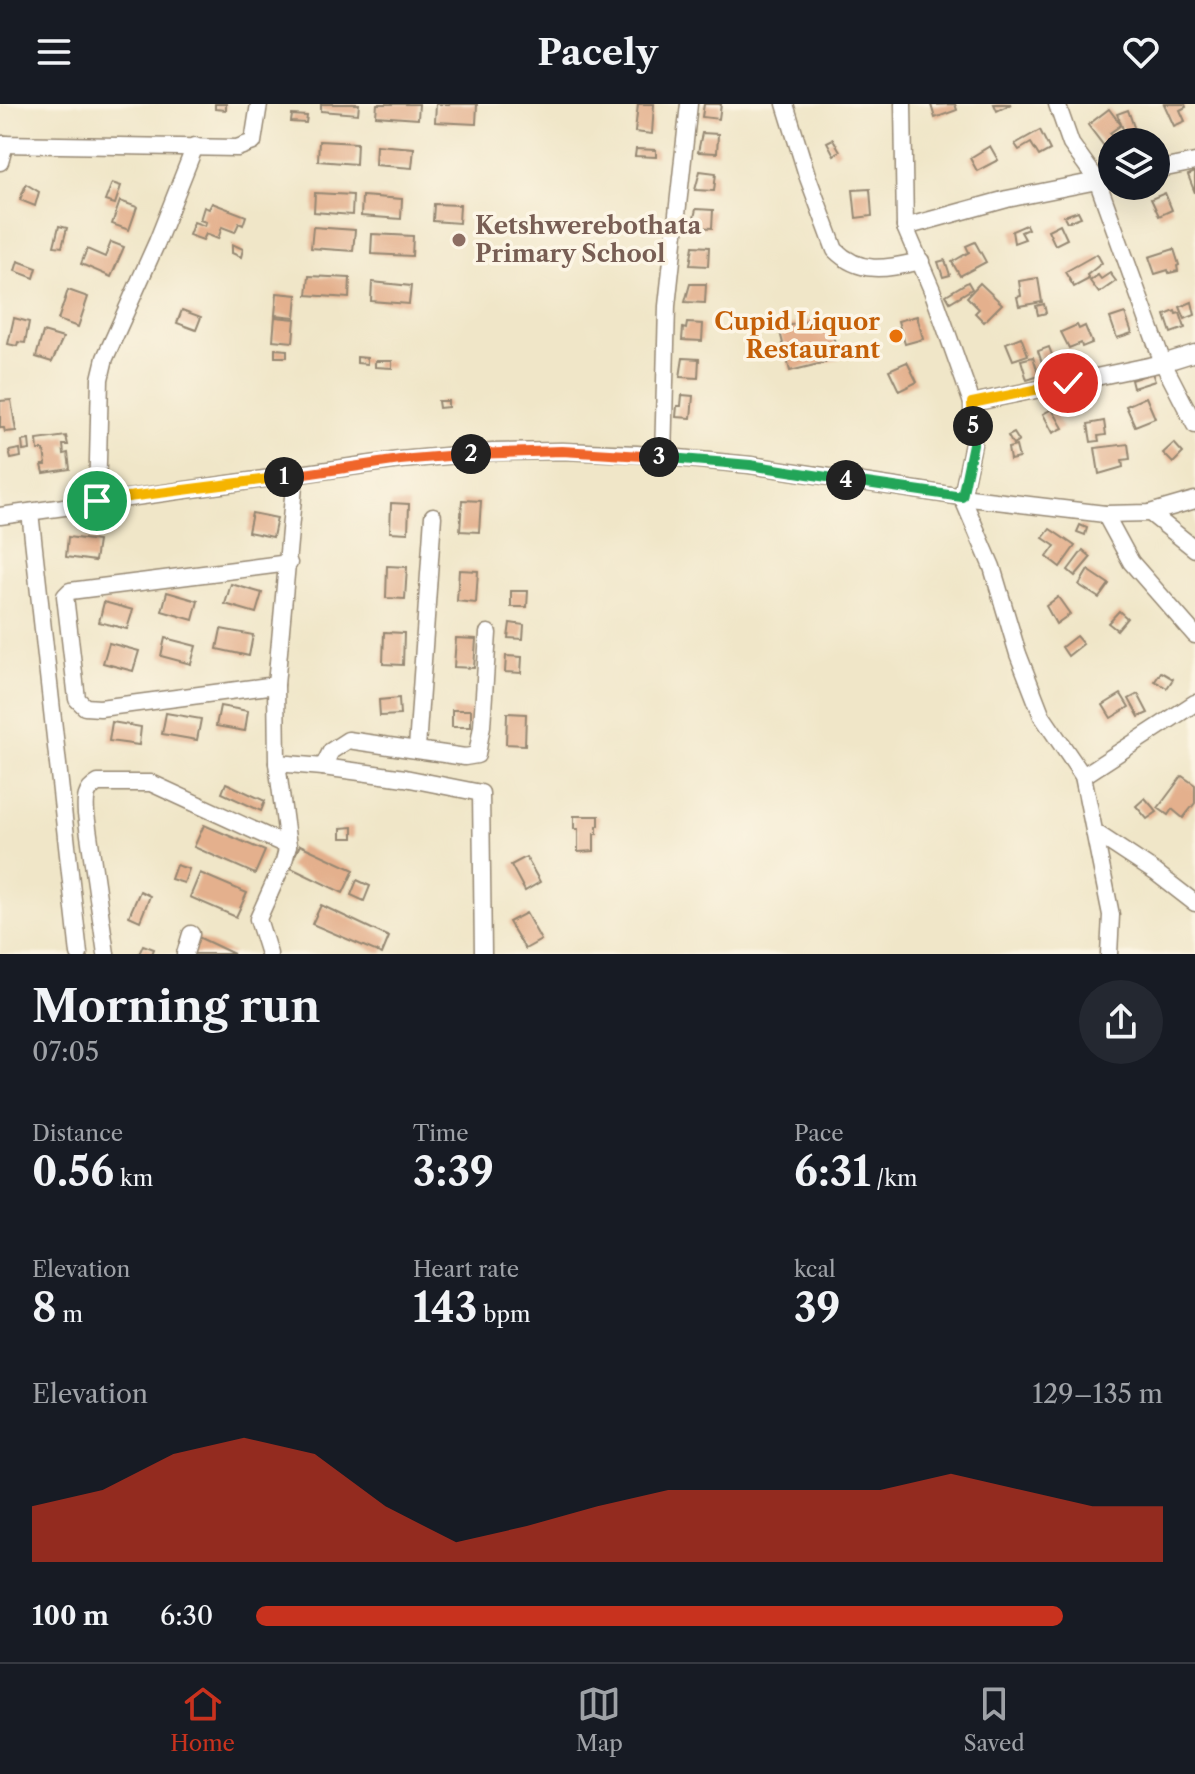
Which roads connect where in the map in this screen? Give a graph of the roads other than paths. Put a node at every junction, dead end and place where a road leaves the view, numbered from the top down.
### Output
1 (259, 104) edge
2 (689, 104) edge
3 (785, 104) edge
4 (903, 104) edge
5 (1057, 104) edge
6 (3, 144) edge
7 (195, 146) junction
8 (0, 162) edge
9 (1195, 162) edge
10 (1170, 167) edge
11 (1098, 172) edge
12 (1098, 180) edge
13 (1112, 200) edge
14 (905, 227) junction
15 (921, 261) junction
16 (1195, 353) edge
17 (1163, 363) junction
18 (972, 403) junction
19 (1195, 425) edge
20 (663, 458) junction
21 (295, 475) junction
22 (962, 497) junction
23 (1195, 500) edge
24 (97, 501) junction
25 (30, 512) junction
26 (1150, 513) junction
27 (1105, 514) junction
28 (0, 516) edge
29 (433, 516) dead end
30 (1195, 549) edge
31 (289, 563) junction
32 (488, 633) dead end
33 (1195, 635) edge
34 (276, 685) junction
35 (1195, 703) edge
36 (417, 748) junction
37 (277, 763) junction
38 (323, 767) junction
39 (1083, 776) junction
40 (1096, 833) junction
41 (288, 846) junction
42 (1195, 903) edge
43 (191, 934) dead end
44 (79, 954) edge
45 (106, 954) edge
46 (185, 954) edge
47 (269, 954) edge
48 (483, 954) edge
49 (1109, 954) edge

1 - 7 street
2 - 20 street
3 - 15 street
4 - 14 street
5 - 11 street
6 - 7 street
6 - 8 street
7 - 24 street
9 - 10 street
12 - 14 street
13 - 17 street
14 - 15 street
15 - 18 street
16 - 17 street
17 - 18 street
17 - 19 street
18 - 22 street
20 - 21 street
20 - 22 street
21 - 24 street
21 - 31 street
22 - 27 street
22 - 39 street
23 - 26 street
24 - 25 street
25 - 28 street
25 - 44 street
26 - 27 street
26 - 30 street
27 - 33 street
29 - 36 street
31 - 34 street
31 - 34 street
32 - 36 street
34 - 37 street
35 - 39 street
36 - 38 street
37 - 38 street
37 - 41 street
38 - 48 street
39 - 40 street
40 - 42 street
40 - 49 street
41 - 45 street
41 - 47 street
43 - 46 street

